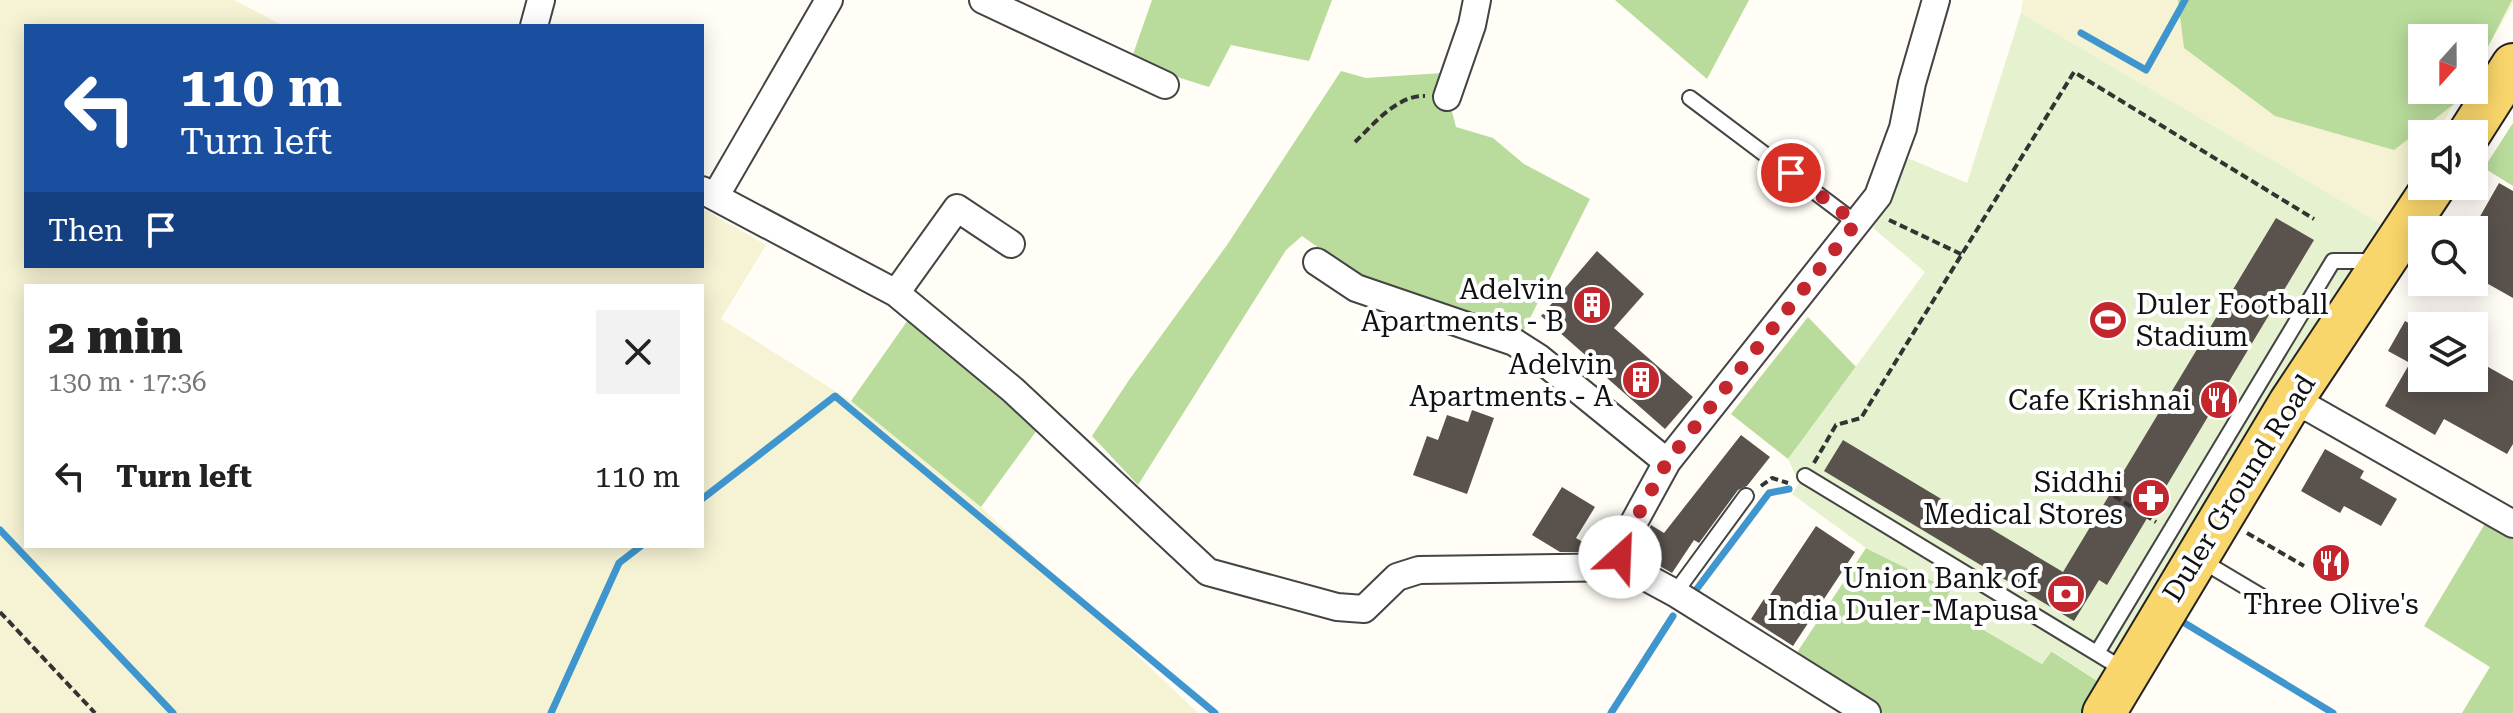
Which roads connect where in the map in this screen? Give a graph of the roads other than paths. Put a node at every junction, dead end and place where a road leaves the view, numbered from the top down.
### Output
1 (540, 0) edge
2 (829, 0) edge
3 (983, 0) edge
4 (1477, 0) edge
5 (1936, 0) edge
6 (534, 24) edge
7 (2513, 65) edge
8 (1165, 85) dead end
9 (1447, 97) road end
10 (1690, 98) dead end
11 (2478, 120) edge
12 (708, 194) edge
13 (2425, 200) edge
14 (1856, 223) junction
15 (1011, 244) dead end
16 (1317, 262) dead end
17 (2381, 267) junction
18 (896, 293) junction
19 (2290, 403) junction
20 (1667, 462) junction
21 (1805, 476) road end
22 (1746, 496) road end
23 (2513, 524) edge
24 (1627, 567) junction
25 (2214, 568) dead end
26 (1675, 593) junction
27 (2261, 596) dead end
28 (2112, 662) junction
29 (1867, 713) edge
30 (2104, 713) edge

1 - 6 street
2 - 12 street
3 - 8 street
4 - 9 street
5 - 14 street
7 - 11 main road
10 - 14 lane
12 - 18 street
13 - 17 main road, Duler Ground Road
14 - 20 street
15 - 18 street
16 - 20 street
17 - 19 main road, Duler Ground Road
17 - 28 lane
18 - 24 street
19 - 23 street
19 - 28 main road, Duler Ground Road
20 - 24 street
21 - 28 lane
22 - 26 lane
24 - 26 street
25 - 27 lane
26 - 29 street
28 - 30 main road, Duler Ground Road

